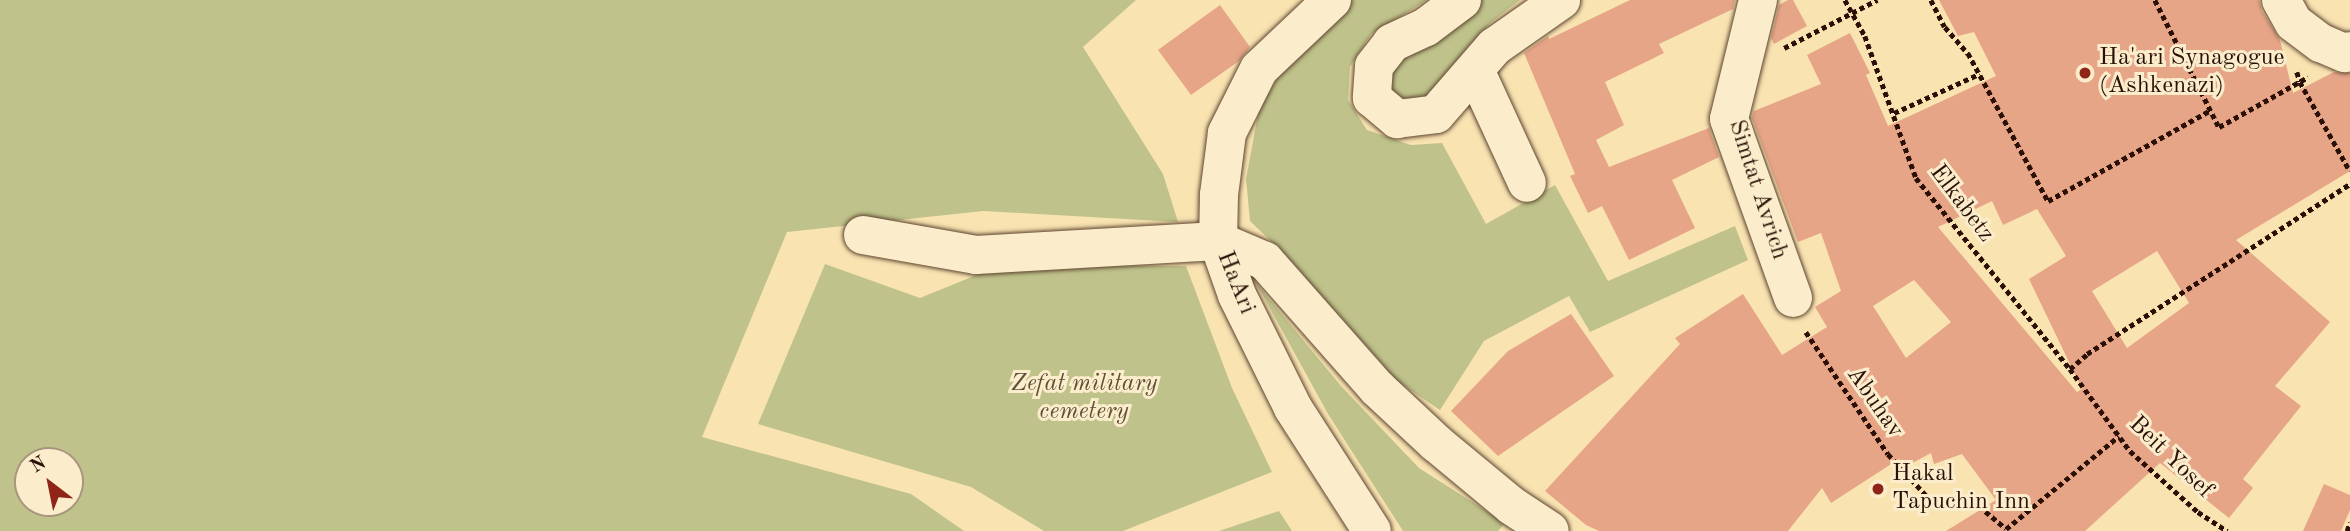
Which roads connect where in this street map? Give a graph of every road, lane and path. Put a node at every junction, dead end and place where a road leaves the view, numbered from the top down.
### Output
1 (1332, 0) edge
2 (1462, 0) edge
3 (1561, 0) edge
4 (1758, 0) edge
5 (1845, 0) edge
6 (1877, 0) edge
7 (1931, 0) edge
8 (2155, 0) edge
9 (2281, 0) edge
10 (1852, 11) junction
11 (2350, 51) edge
12 (1475, 70) junction
13 (1740, 71) junction
14 (1979, 74) junction
15 (2211, 110) junction
16 (1894, 113) junction
17 (2350, 171) edge
18 (1527, 183) dead end
19 (2350, 184) edge
20 (863, 235) dead end
21 (1218, 241) junction
22 (1793, 298) joint
23 (2070, 369) junction
24 (2119, 436) junction
25 (2350, 522) edge
26 (1372, 531) edge
27 (1550, 531) edge
28 (2227, 531) edge
29 (2347, 531) edge

1 - 21 street, HaAri
2 - 12 street
3 - 12 street
4 - 13 street, Simtat Avrich
5 - 10 path, Elkabetz
6 - 10 path
7 - 14 path
8 - 15 path
9 - 11 street
10 - 13 path
10 - 16 path, Elkabetz
12 - 18 street
13 - 22 street, Simtat Avrich
14 - 15 path
14 - 16 path
15 - 17 path
16 - 23 path, Elkabetz
19 - 23 path
20 - 21 street
21 - 26 street, HaAri
21 - 27 street
22 - 24 path, Abuhav
23 - 24 path, Beit Yosef
24 - 28 path, Beit Yosef
25 - 29 path

